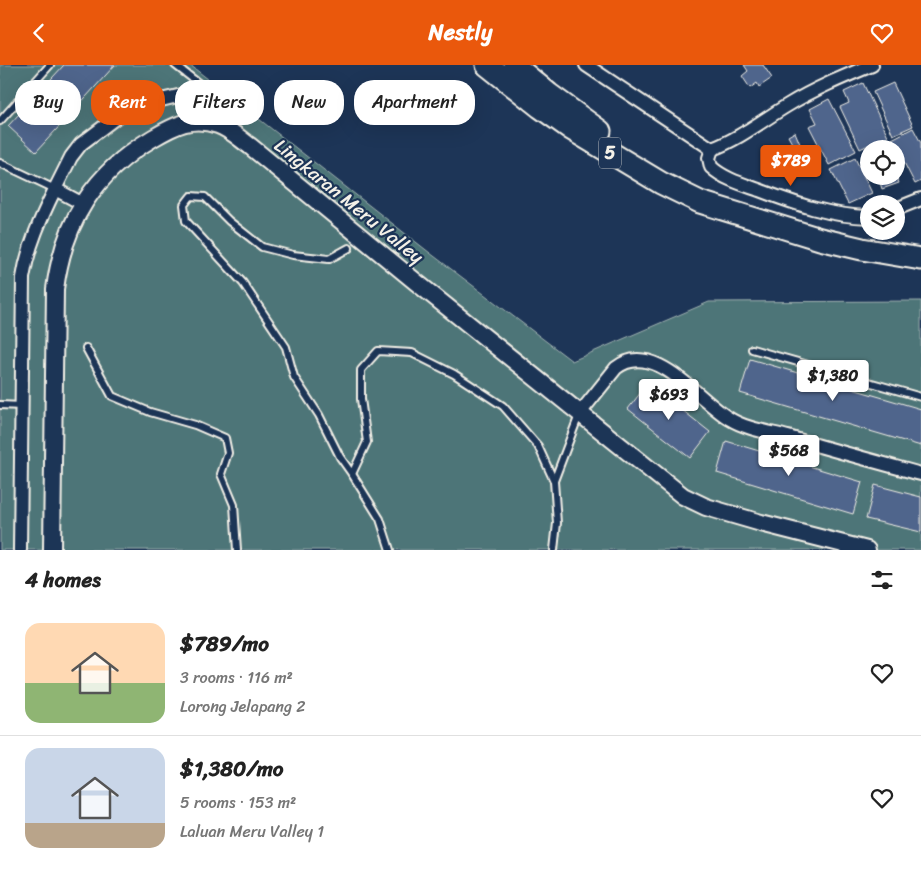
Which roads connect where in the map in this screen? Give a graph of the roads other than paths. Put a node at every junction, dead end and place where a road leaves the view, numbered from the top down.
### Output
1 (50, 65) edge
2 (175, 65) edge
3 (487, 65) edge
4 (514, 65) edge
5 (586, 65) edge
6 (872, 65) edge
7 (195, 80) edge
8 (175, 97) edge
9 (0, 121) edge
10 (712, 149) junction
11 (0, 163) edge
12 (54, 189) junction
13 (921, 199) edge
14 (83, 204) junction
15 (905, 205) edge
16 (860, 216) edge
17 (747, 217) junction
18 (349, 248) dead end
19 (921, 259) edge
20 (86, 348) dead end
21 (752, 349) dead end
22 (921, 397) edge
23 (0, 405) edge
24 (22, 406) junction
25 (580, 413) junction
26 (352, 474) junction
27 (921, 474) edge
28 (554, 481) junction
29 (20, 550) edge
30 (52, 550) edge
31 (237, 550) edge
32 (390, 550) edge
33 (554, 550) edge
34 (867, 550) edge

1 - 9 lane
2 - 7 lane
3 - 17 highway, 5
4 - 17 highway, 5
5 - 10 street
6 - 10 street
8 - 12 street
10 - 16 street
11 - 12 lane
12 - 14 street
12 - 24 street
13 - 15 street
14 - 25 street, Lingkaran Meru Valley
14 - 30 street, Lingkaran Meru Valley
17 - 19 highway, 5
18 - 26 lane
20 - 31 lane
21 - 22 lane
23 - 24 lane
24 - 29 street
25 - 27 street
25 - 28 lane
25 - 34 street, Lingkaran Meru Valley
26 - 28 lane
26 - 32 lane
28 - 33 lane

